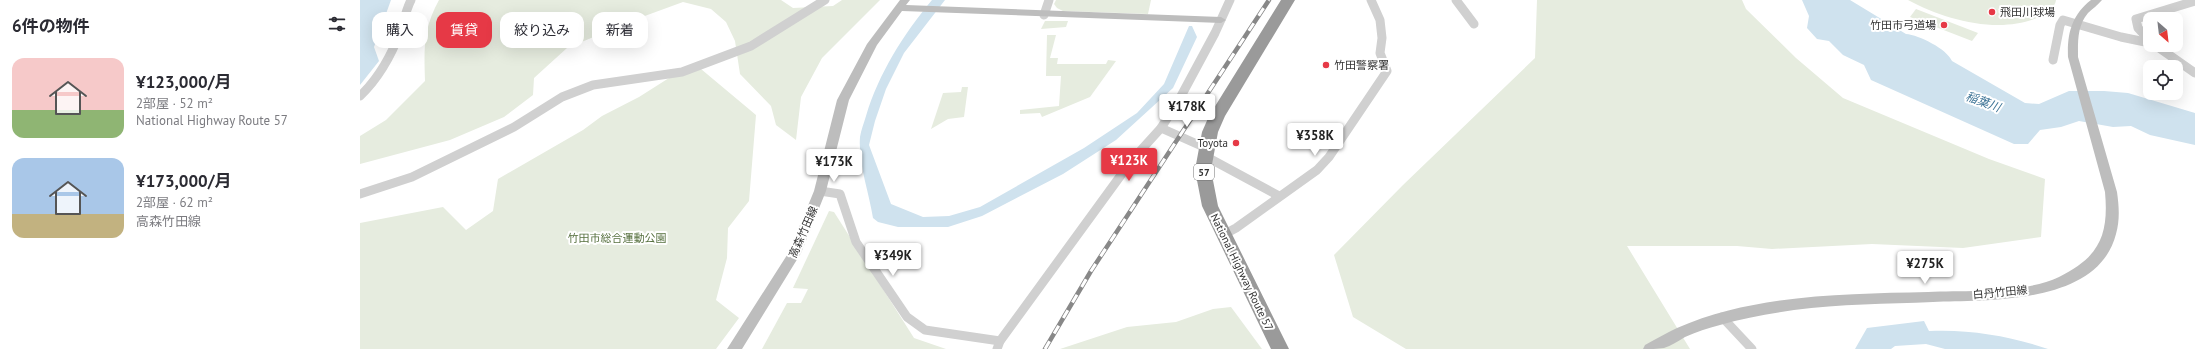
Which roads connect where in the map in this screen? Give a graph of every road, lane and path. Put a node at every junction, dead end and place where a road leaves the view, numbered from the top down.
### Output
1 (412, 0) edge
2 (825, 0) edge
3 (1049, 0) edge
4 (1230, 0) edge
5 (1288, 0) edge
6 (1371, 0) edge
7 (1456, 0) edge
8 (2097, 0) edge
9 (2195, 1) edge
10 (902, 4) edge
11 (2159, 12) edge
12 (1044, 15) junction
13 (2143, 17) edge
14 (1221, 20) junction
15 (2076, 22) junction
16 (1474, 24) dead end
17 (2143, 34) edge
18 (2143, 41) edge
19 (2165, 52) edge
20 (2053, 60) dead end
21 (2195, 73) edge
22 (360, 96) edge
23 (1161, 128) junction
24 (1205, 152) junction
25 (820, 191) junction
26 (360, 194) edge
27 (1279, 196) junction
28 (1223, 235) junction
29 (1722, 317) junction
30 (998, 345) edge
31 (734, 349) edge
32 (1280, 349) edge
33 (1650, 349) edge
34 (1752, 349) edge

1 - 22 street
2 - 26 street
3 - 12 street
4 - 14 street
5 - 24 highway, National Highway Route 57 / 57
6 - 27 street
7 - 16 street
8 - 15 main road
9 - 11 street
10 - 12 main road
10 - 25 main road, 高森竹田線
12 - 14 main road
13 - 17 street
14 - 23 street
15 - 18 street
15 - 20 street
15 - 29 main road, 白丹竹田線
19 - 21 street
23 - 24 street
23 - 30 street
24 - 27 street
24 - 28 highway, National Highway Route 57 / 57
25 - 30 street
25 - 31 main road, 高森竹田線
27 - 28 street
28 - 32 highway, National Highway Route 57 / 57
29 - 33 main road, 白丹竹田線
29 - 34 street

